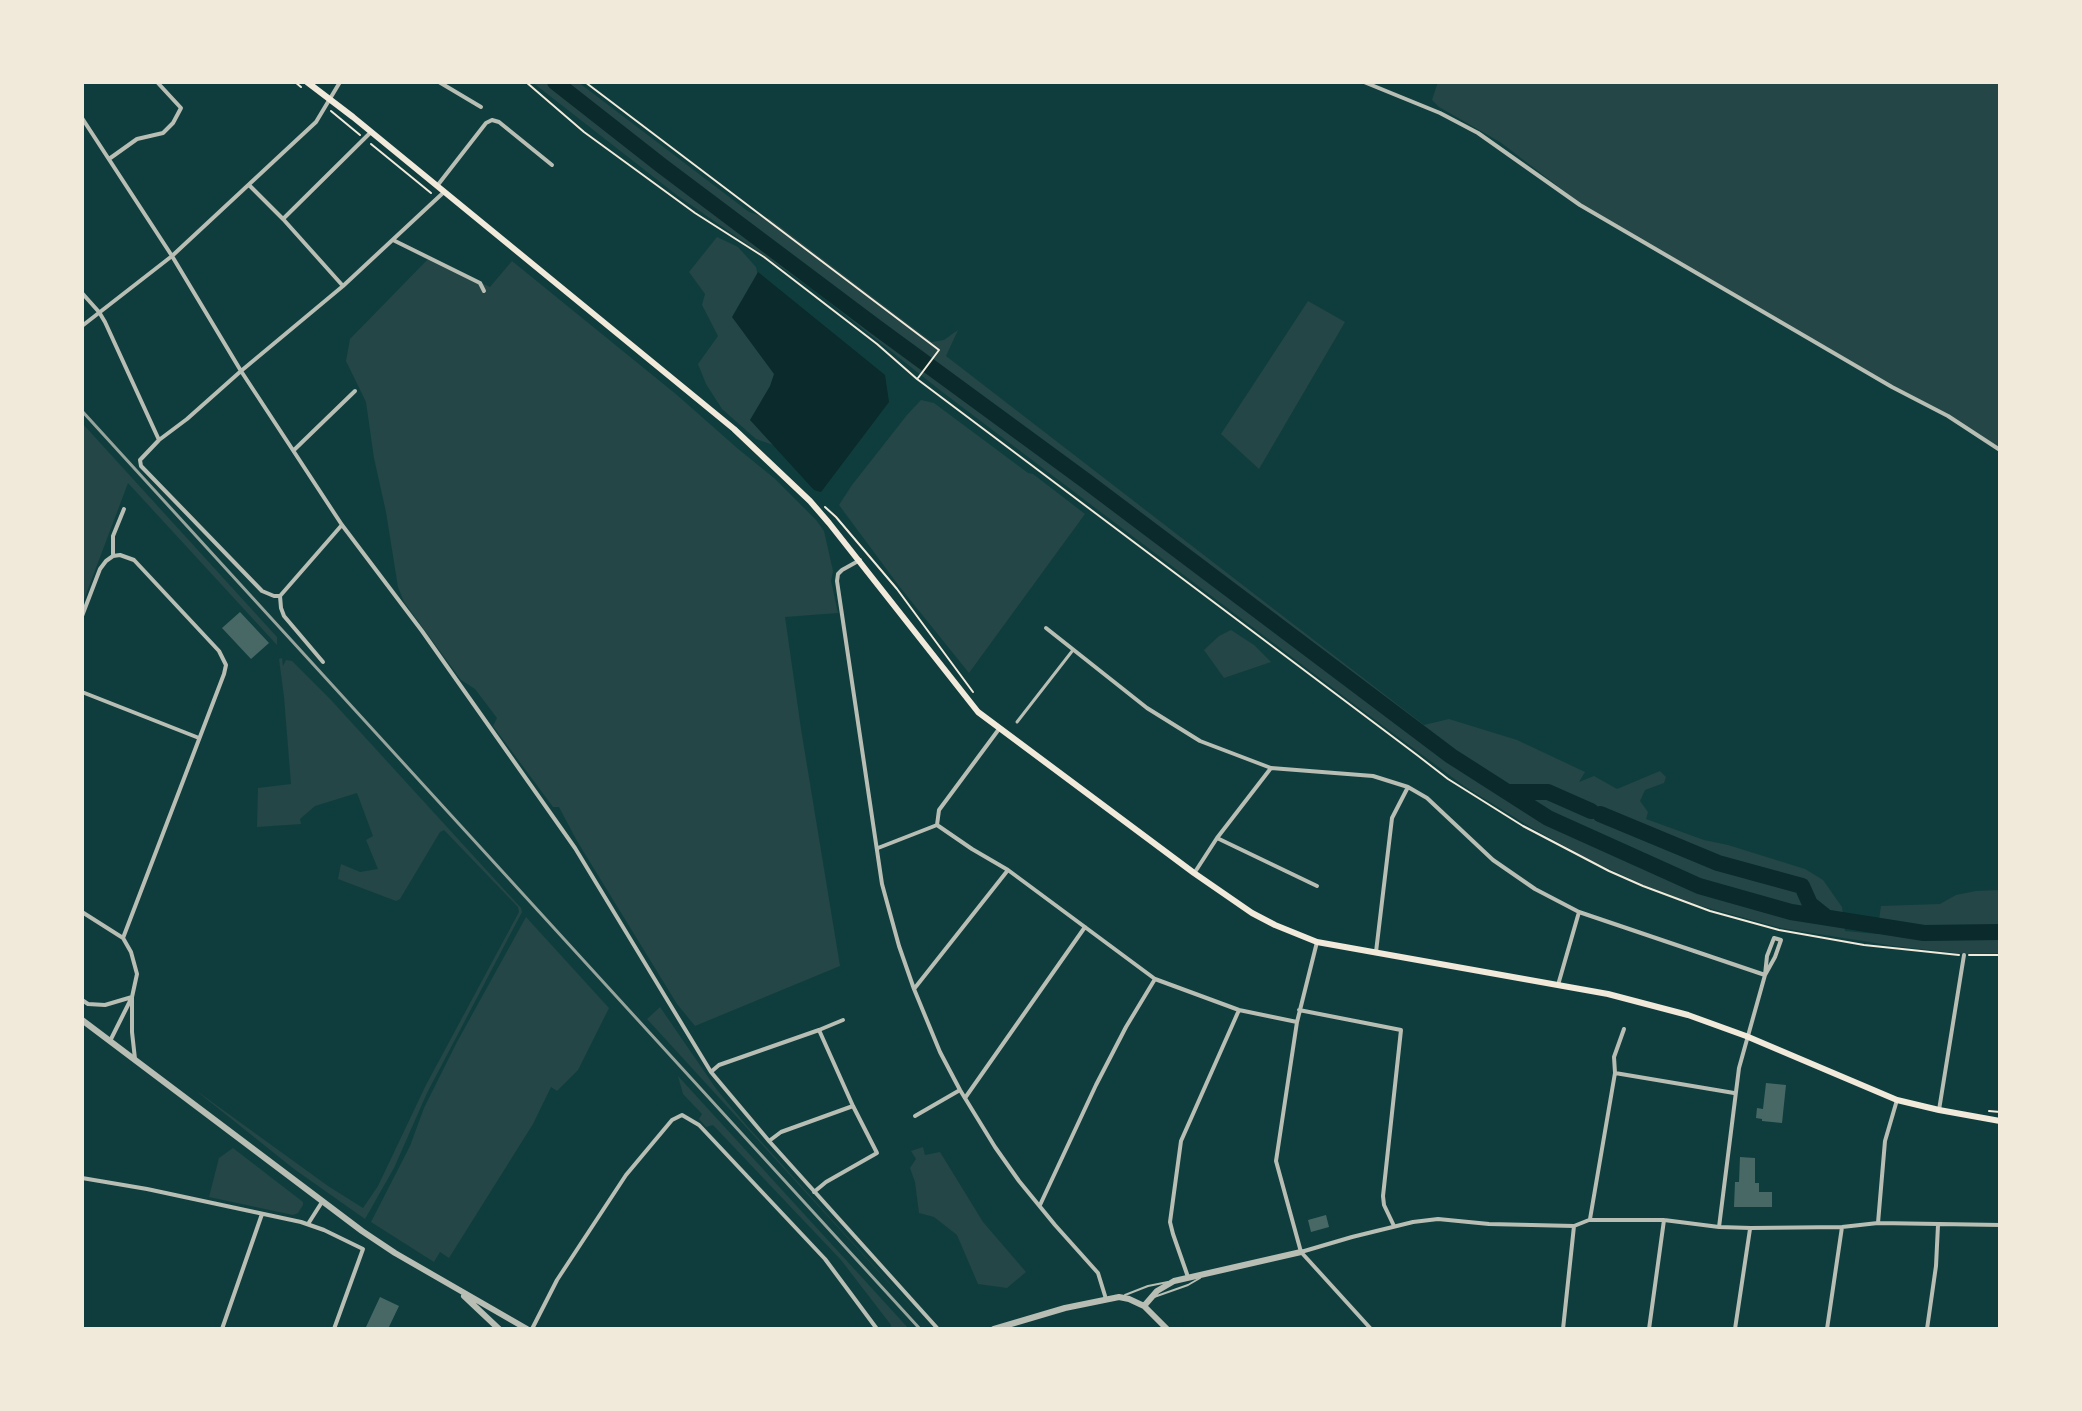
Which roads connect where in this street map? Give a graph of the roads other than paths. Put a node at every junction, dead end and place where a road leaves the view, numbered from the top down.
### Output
1 (157, 82) edge
2 (307, 82) edge
3 (340, 82) edge
4 (439, 82) edge
5 (1364, 82) edge
6 (329, 98) junction
7 (481, 107) dead end
8 (82, 118) edge
9 (371, 132) junction
10 (109, 159) junction
11 (552, 165) dead end
12 (249, 185) junction
13 (437, 186) junction
14 (444, 192) junction
15 (283, 219) junction
16 (393, 240) junction
17 (172, 256) junction
18 (343, 286) junction
19 (484, 291) dead end
20 (82, 293) edge
21 (99, 312) junction
22 (82, 326) edge
23 (241, 371) junction
24 (355, 391) dead end
25 (159, 440) junction
26 (294, 450) junction
27 (2000, 450) edge
28 (124, 509) dead end
29 (342, 525) junction
30 (113, 556) junction
31 (860, 560) junction
32 (280, 596) junction
33 (82, 616) edge
34 (1046, 628) dead end
35 (1073, 650) junction
36 (323, 662) dead end
37 (82, 692) edge
38 (1017, 722) dead end
39 (999, 729) junction
40 (199, 738) junction
41 (1271, 768) junction
42 (1408, 787) junction
43 (937, 825) junction
44 (1217, 838) junction
45 (878, 848) junction
46 (1008, 870) junction
47 (1194, 873) junction
48 (1317, 886) dead end
49 (82, 912) edge
50 (1579, 912) junction
51 (1085, 927) junction
52 (123, 938) junction
53 (1317, 942) junction
54 (1375, 953) junction
55 (1964, 955) road end
56 (1765, 975) junction
57 (1155, 979) junction
58 (1558, 985) junction
59 (914, 989) junction
60 (132, 997) junction
61 (82, 1000) edge
62 (1239, 1010) junction
63 (1299, 1010) junction
64 (82, 1020) edge
65 (843, 1020) dead end
66 (1297, 1022) junction
67 (1624, 1029) dead end
68 (819, 1030) junction
69 (1746, 1036) junction
70 (110, 1041) junction
71 (136, 1061) junction
72 (711, 1072) junction
73 (1615, 1073) junction
74 (960, 1090) junction
75 (1734, 1093) junction
76 (965, 1098) junction
77 (1897, 1100) junction
78 (853, 1106) junction
79 (1939, 1110) junction
80 (915, 1116) dead end
81 (2000, 1121) edge
82 (769, 1141) junction
83 (82, 1178) edge
84 (814, 1192) junction
85 (322, 1202) junction
86 (1040, 1205) junction
87 (262, 1214) junction
88 (1589, 1220) junction
89 (1664, 1220) junction
90 (1878, 1223) junction
91 (308, 1224) junction
92 (1938, 1225) junction
93 (2000, 1225) edge
94 (1394, 1226) junction
95 (1574, 1226) junction
96 (1719, 1227) junction
97 (1842, 1227) junction
98 (1751, 1228) junction
99 (1301, 1252) junction
100 (1208, 1273) junction
101 (1188, 1277) junction
102 (1174, 1281) junction
103 (455, 1288) junction
104 (1122, 1297) junction
105 (1150, 1298) junction
106 (1106, 1299) junction
107 (1144, 1306) junction
108 (222, 1329) edge
109 (334, 1329) edge
110 (499, 1329) edge
111 (530, 1329) edge
112 (877, 1329) edge
113 (938, 1329) edge
114 (994, 1329) edge
115 (1167, 1329) edge
116 (1371, 1329) edge
117 (1563, 1329) edge
118 (1649, 1329) edge
119 (1735, 1329) edge
120 (1827, 1329) edge
121 (1927, 1329) edge

1 - 10 street
2 - 6 main road
3 - 6 street
4 - 7 street
5 - 27 street
6 - 9 main road
6 - 12 street
8 - 10 street
9 - 13 main road
9 - 15 street
10 - 17 street
11 - 13 street
12 - 15 street
12 - 17 street
13 - 14 main road
14 - 16 street
14 - 31 main road
15 - 18 street
16 - 18 street
16 - 19 street
17 - 21 street
17 - 23 street
18 - 23 street
20 - 21 street
21 - 22 street
21 - 25 street
23 - 25 street
23 - 26 street
24 - 26 street
25 - 32 street
26 - 29 street
28 - 30 street
29 - 32 street
29 - 72 street
30 - 33 street
30 - 40 street
31 - 39 main road
31 - 45 street
32 - 36 street
34 - 35 street
35 - 38 street
35 - 41 street
37 - 40 street
39 - 43 street
39 - 47 main road
40 - 52 street
41 - 42 street
41 - 44 street
42 - 50 street
42 - 54 street
43 - 45 street
43 - 46 street
44 - 47 street
44 - 48 street
45 - 59 street
46 - 51 street
46 - 59 street
47 - 53 main road
49 - 52 street
50 - 56 street
50 - 58 street
51 - 57 street
51 - 76 street
52 - 60 street
53 - 54 main road
53 - 63 street
54 - 58 main road
55 - 79 street
56 - 56 street
56 - 69 street
57 - 62 street
57 - 86 street
58 - 69 main road
59 - 74 street
60 - 61 street
60 - 70 street
60 - 71 street
62 - 66 street
62 - 101 street
63 - 66 street
63 - 94 street
64 - 70 street
65 - 68 street
66 - 99 street
67 - 73 street
68 - 72 street
68 - 78 street
69 - 75 street
69 - 77 main road
70 - 71 street
71 - 85 street
72 - 82 street
73 - 75 street
73 - 88 street
74 - 76 street
74 - 80 street
75 - 96 street
76 - 86 street
77 - 79 main road
77 - 90 street
78 - 82 street
78 - 84 street
79 - 81 main road
82 - 84 street
83 - 87 street
84 - 113 street
85 - 91 street
85 - 103 street
86 - 106 street
87 - 91 street
87 - 108 street
88 - 89 street
88 - 95 street
89 - 96 street
89 - 118 street
90 - 92 street
90 - 97 street
91 - 109 street
92 - 93 street
92 - 121 street
94 - 95 street
94 - 99 street
95 - 117 street
96 - 98 street
97 - 98 street
97 - 120 street
98 - 119 street
99 - 100 street
99 - 116 street
100 - 101 street
100 - 105 lane
101 - 102 street
102 - 104 lane
102 - 105 street
103 - 110 street
103 - 111 street
104 - 106 street
104 - 107 street
105 - 107 street
106 - 114 street
107 - 115 street
111 - 112 street

